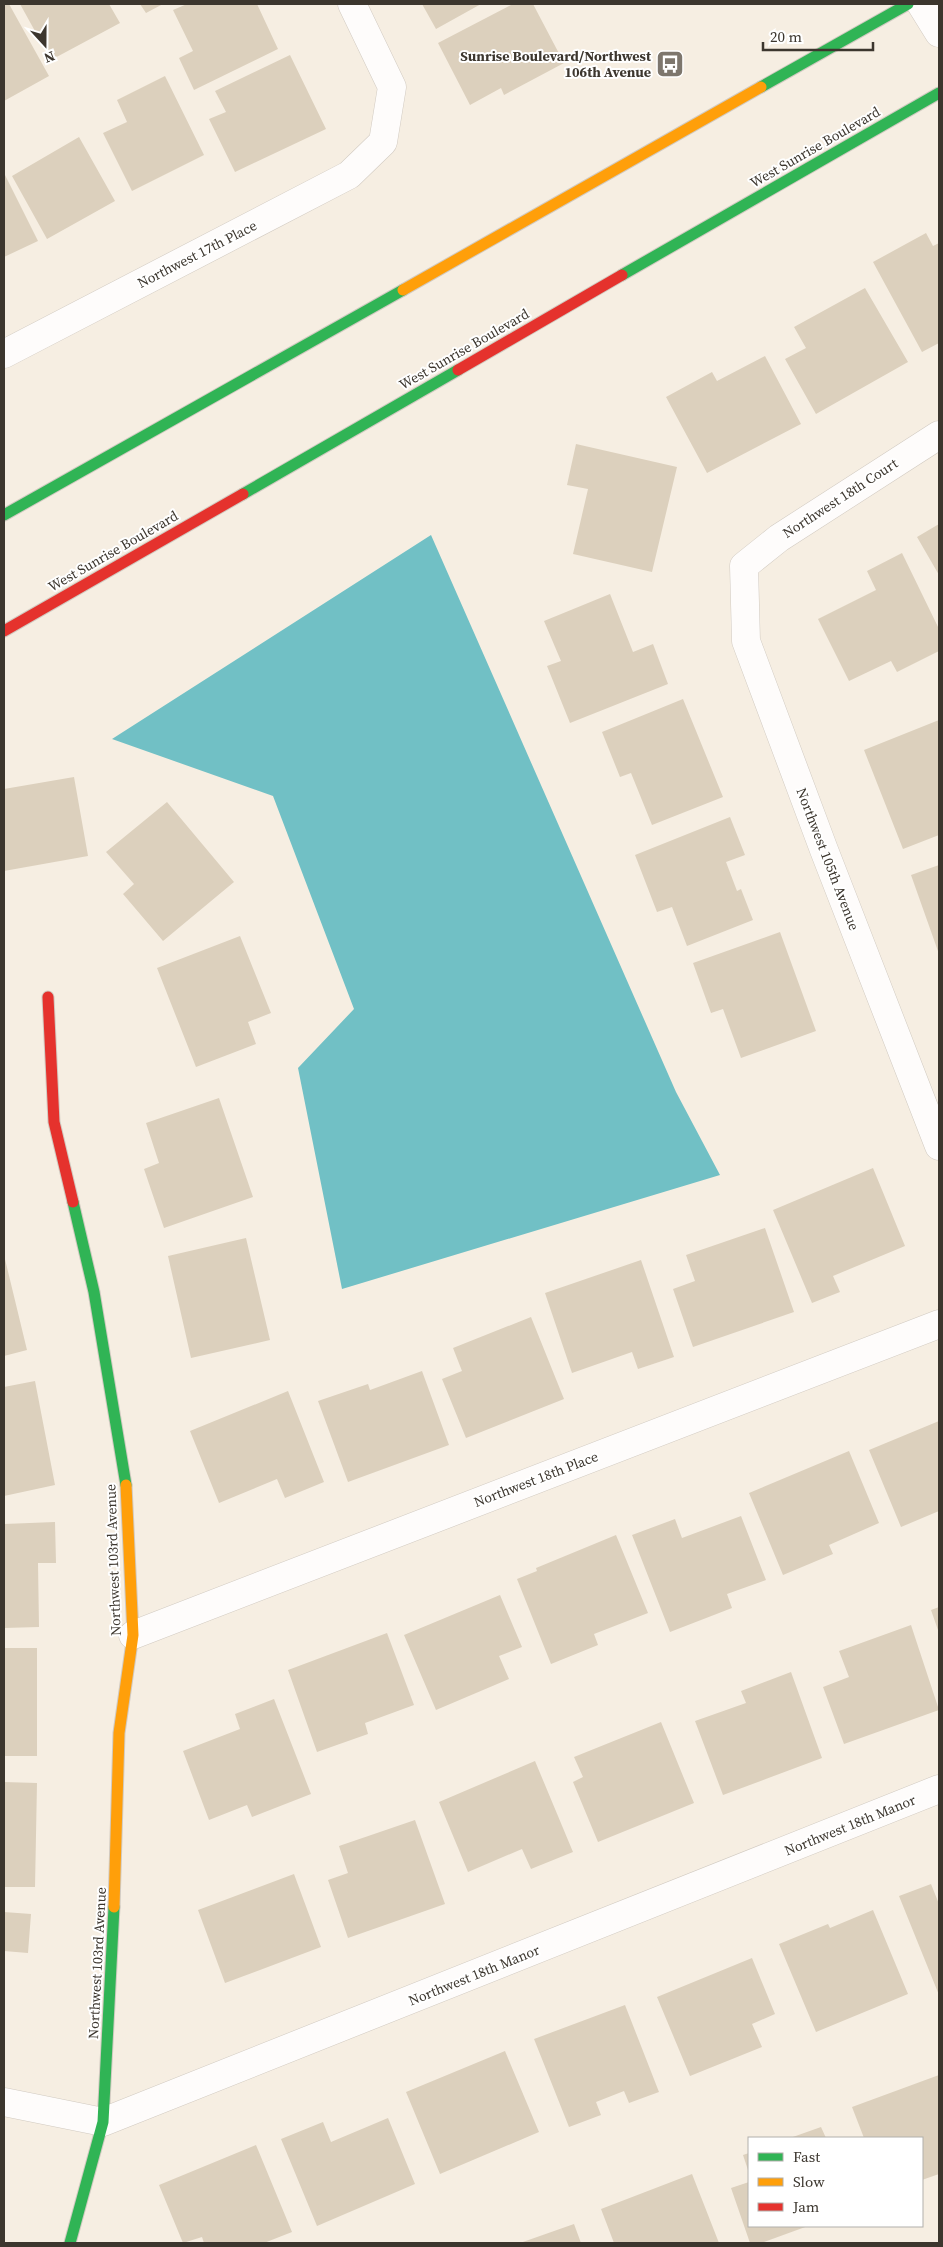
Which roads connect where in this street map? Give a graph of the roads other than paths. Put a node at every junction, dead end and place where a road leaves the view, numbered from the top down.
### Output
1 (352, 4) edge
2 (908, 4) edge
3 (921, 4) edge
4 (939, 32) edge
5 (939, 93) edge
6 (4, 354) edge
7 (939, 435) edge
8 (4, 515) edge
9 (744, 566) joint
10 (4, 631) edge
11 (48, 997) dead end
12 (939, 1146) edge
13 (939, 1324) edge
14 (133, 1635) junction
15 (939, 1789) edge
16 (4, 2102) edge
17 (103, 2122) junction
18 (70, 2243) edge

1 - 6 street, Northwest 17th Place
2 - 8 main road
3 - 4 street
5 - 10 main road, West Sunrise Boulevard
7 - 9 street, Northwest 18th Court
9 - 12 street, Northwest 105th Avenue
11 - 14 main road, Northwest 103rd Avenue
13 - 14 street, Northwest 18th Place
14 - 17 main road, Northwest 103rd Avenue
15 - 17 street, Northwest 18th Manor
16 - 17 street
17 - 18 main road, Northwest 103rd Avenue

